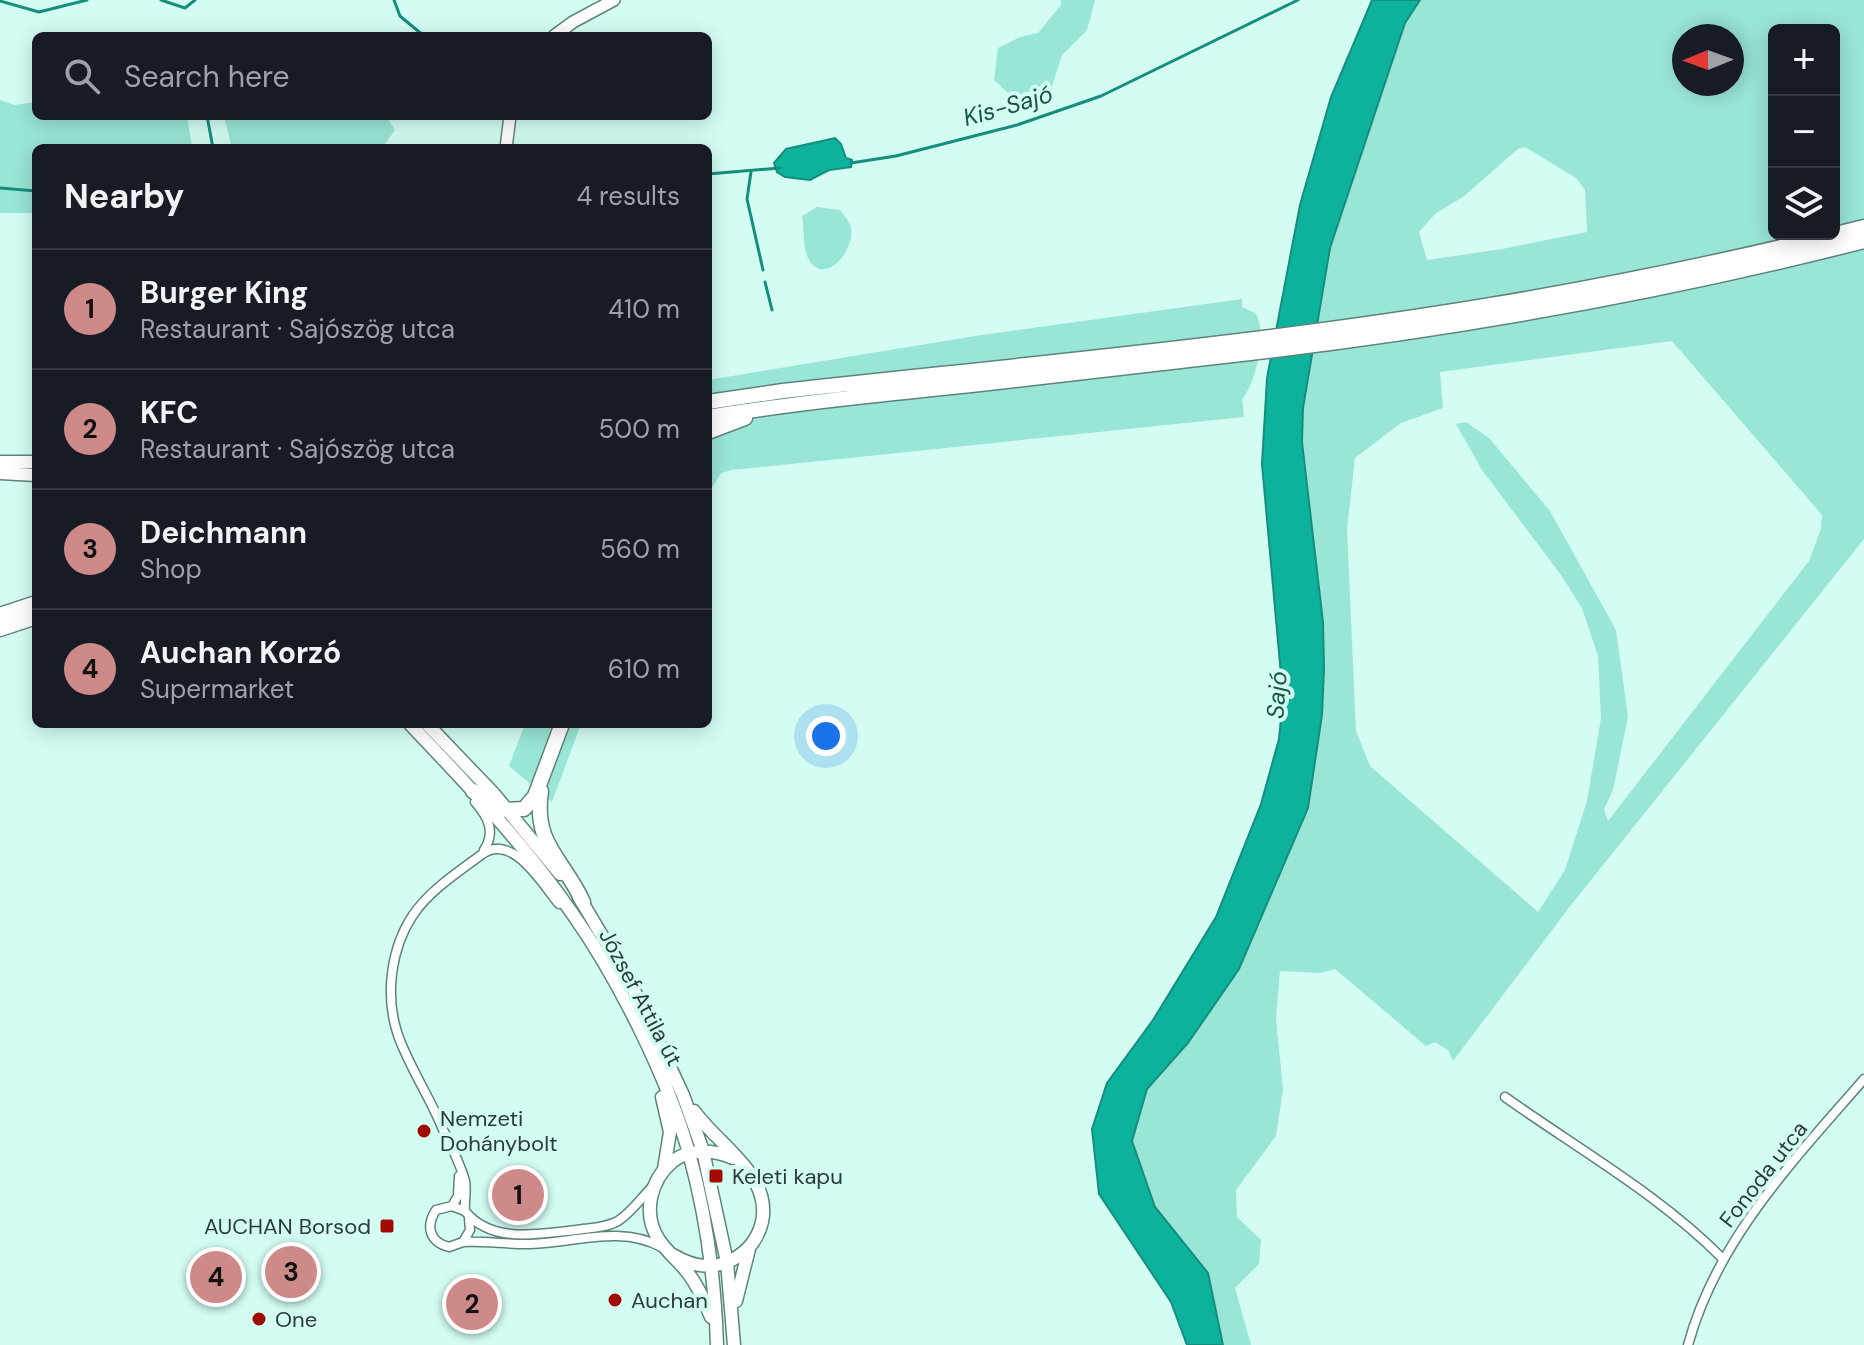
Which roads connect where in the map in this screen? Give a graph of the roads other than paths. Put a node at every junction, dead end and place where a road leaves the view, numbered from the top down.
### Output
1 (614, 0) edge
2 (559, 32) edge
3 (510, 120) edge
4 (507, 144) edge
5 (1864, 227) edge
6 (1864, 241) edge
7 (1412, 324) junction
8 (1244, 347) junction
9 (712, 401) edge
10 (803, 403) junction
11 (712, 416) edge
12 (712, 430) edge
13 (0, 462) edge
14 (32, 462) edge
15 (0, 473) edge
16 (32, 475) edge
17 (32, 604) edge
18 (0, 615) edge
19 (32, 618) edge
20 (0, 629) edge
21 (414, 728) edge
22 (431, 728) edge
23 (561, 728) edge
24 (439, 755) junction
25 (542, 779) junction
26 (473, 791) junction
27 (510, 812) junction
28 (481, 854) junction
29 (578, 907) junction
30 (650, 1055) junction
31 (1864, 1079) edge
32 (683, 1095) junction
33 (1505, 1097) dead end
34 (703, 1151) junction
35 (689, 1154) junction
36 (737, 1160) junction
37 (459, 1167) junction
38 (663, 1171) junction
39 (655, 1184) junction
40 (452, 1206) junction
41 (467, 1215) junction
42 (463, 1242) junction
43 (750, 1246) junction
44 (669, 1252) junction
45 (1723, 1259) junction
46 (727, 1262) junction
47 (710, 1266) junction
48 (717, 1338) edge
49 (734, 1338) edge
50 (1688, 1345) edge

1 - 2 main road
3 - 4 main road
5 - 7 highway
6 - 7 highway
7 - 8 highway
8 - 9 highway
8 - 10 highway
10 - 11 highway
10 - 12 highway
13 - 14 main road
15 - 16 main road
17 - 18 highway
19 - 20 highway
21 - 24 main road, József Attila út
22 - 27 main road, József Attila út
23 - 25 highway
24 - 26 main road, József Attila út
24 - 28 street
25 - 27 highway
25 - 29 highway
26 - 27 highway
26 - 29 main road, József Attila út
27 - 29 main road, József Attila út
28 - 29 street
28 - 37 street
29 - 30 main road, József Attila út
29 - 32 main road, József Attila út
30 - 35 main road, József Attila út
30 - 38 main road
31 - 45 street, Fonoda utca
32 - 34 main road, József Attila út
32 - 36 main road
33 - 45 street
34 - 35 main road
34 - 36 main road
34 - 46 main road, József Attila út
35 - 38 main road
35 - 47 main road, József Attila út
36 - 43 main road
37 - 40 street
37 - 41 street
38 - 39 main road
39 - 41 street
39 - 44 main road
40 - 41 street
40 - 42 street
41 - 42 street
42 - 44 street
43 - 46 main road
43 - 49 main road
44 - 47 main road
44 - 48 main road
45 - 50 street, Fonoda utca
46 - 47 main road
46 - 49 main road, József Attila út
47 - 48 main road, József Attila út

